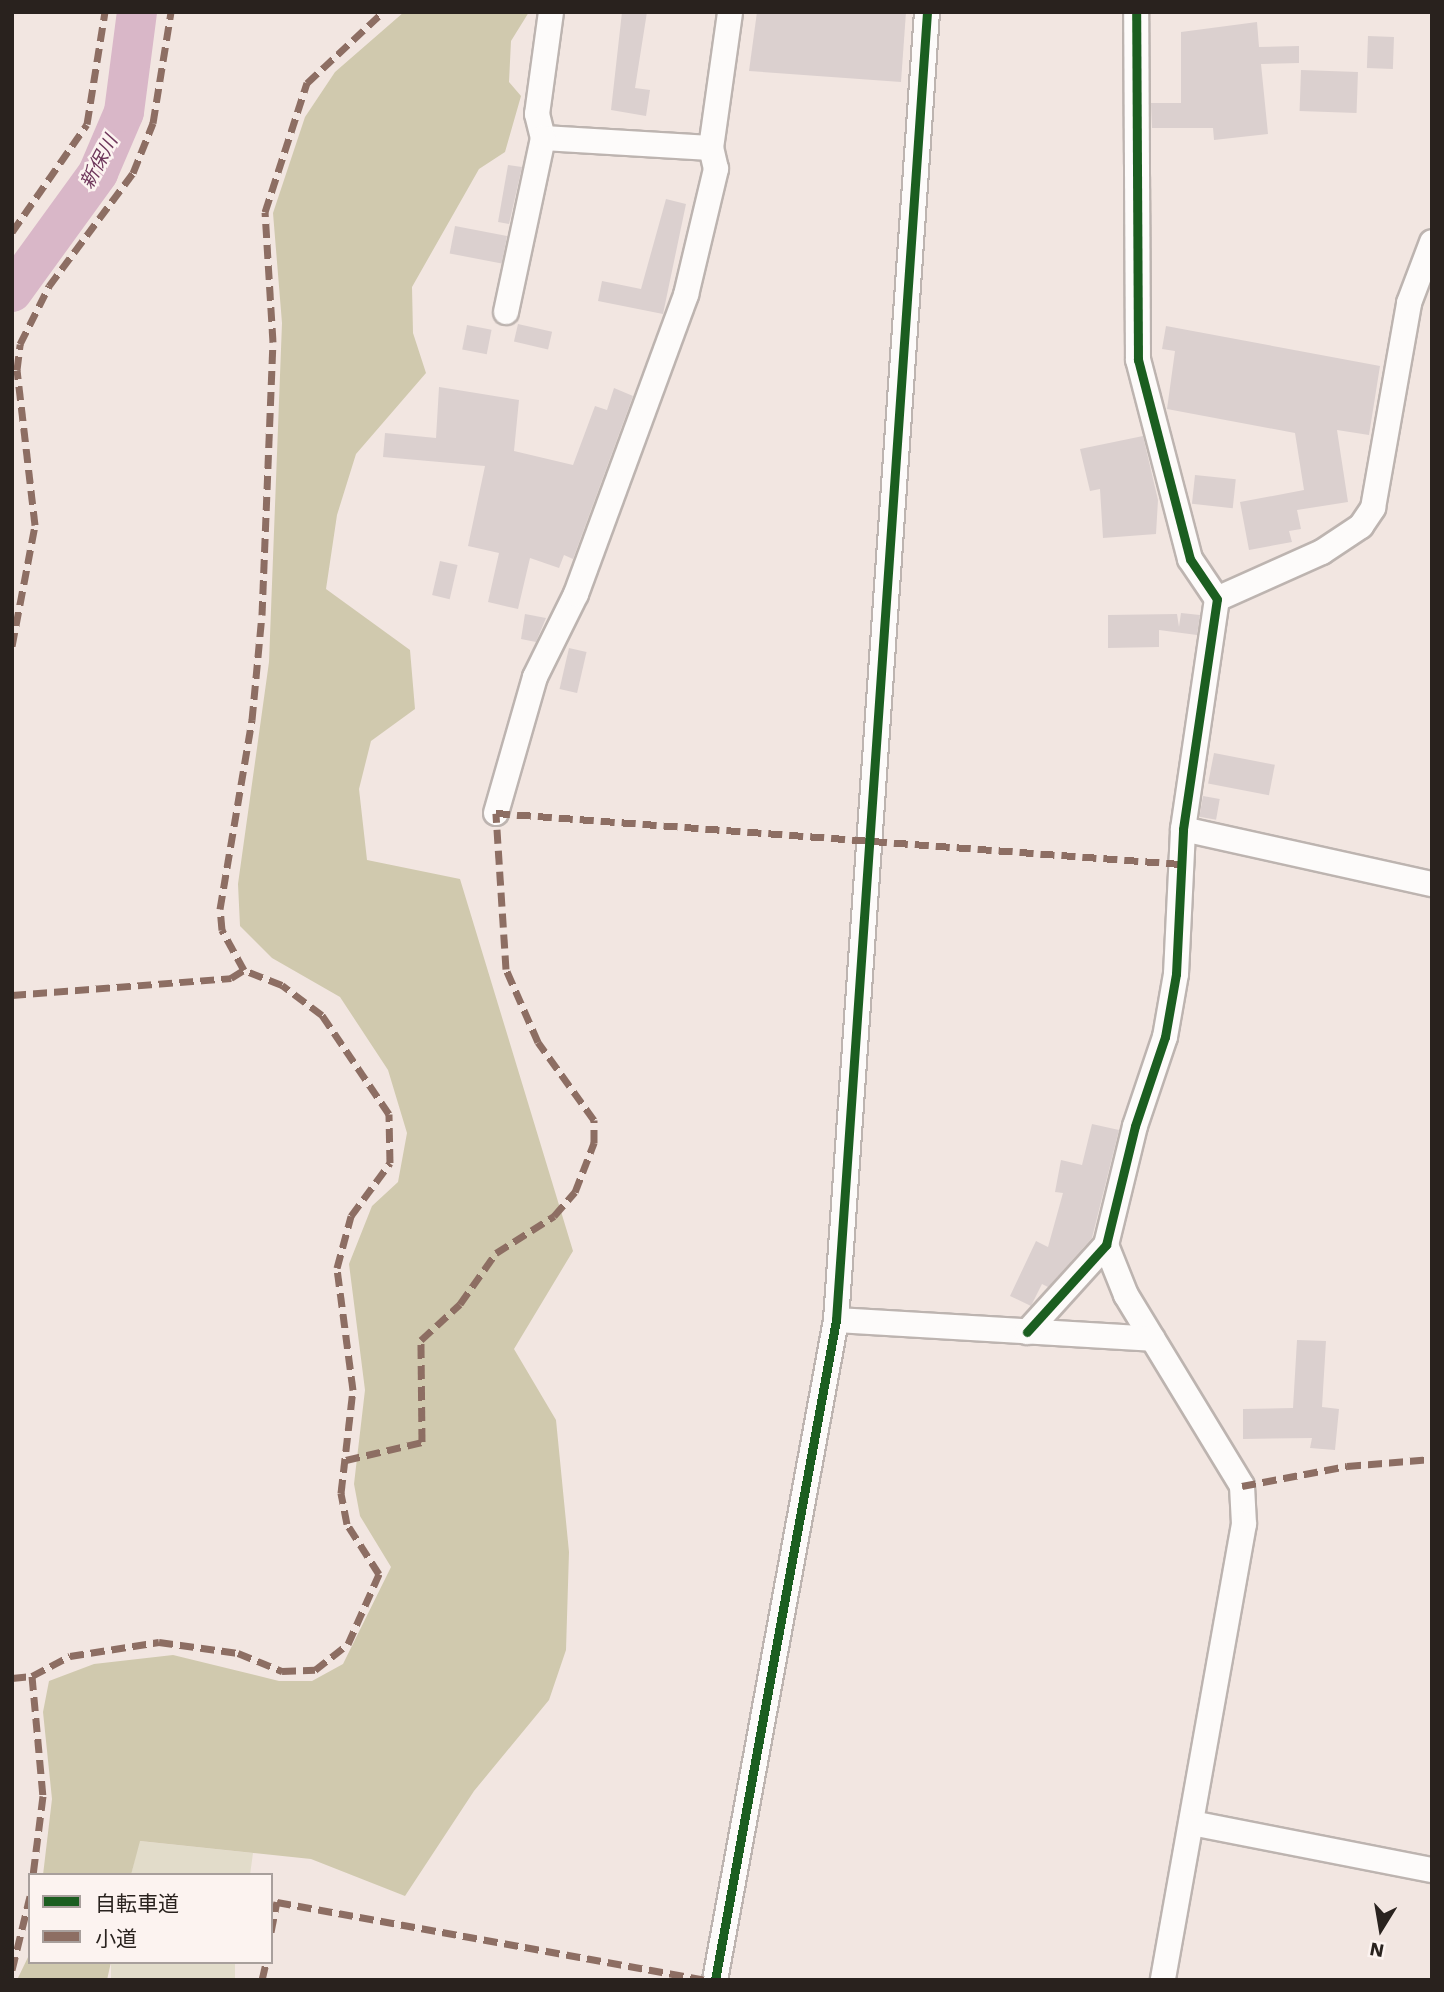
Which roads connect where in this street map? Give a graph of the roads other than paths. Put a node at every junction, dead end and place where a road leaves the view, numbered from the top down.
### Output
1 (551, 12) edge
2 (730, 12) edge
3 (927, 12) edge
4 (1136, 12) edge
5 (543, 138) junction
6 (710, 148) junction
7 (1432, 242) edge
8 (506, 312) dead end
9 (1217, 599) junction
10 (496, 813) dead end
11 (1183, 829) junction
12 (1432, 884) edge
13 (1107, 1245) junction
14 (836, 1320) junction
15 (1027, 1332) junction
16 (1152, 1339) junction
17 (1192, 1823) junction
18 (1432, 1870) edge
19 (715, 1980) edge
20 (1163, 1980) edge

1 - 5 street
2 - 6 street
3 - 14 street
4 - 9 street
5 - 6 street
5 - 8 street
6 - 10 street
7 - 9 street
9 - 11 street
11 - 12 street
11 - 13 street
13 - 15 street
13 - 16 street
14 - 15 street
14 - 19 street
15 - 16 street
16 - 17 street
17 - 18 street
17 - 20 street

